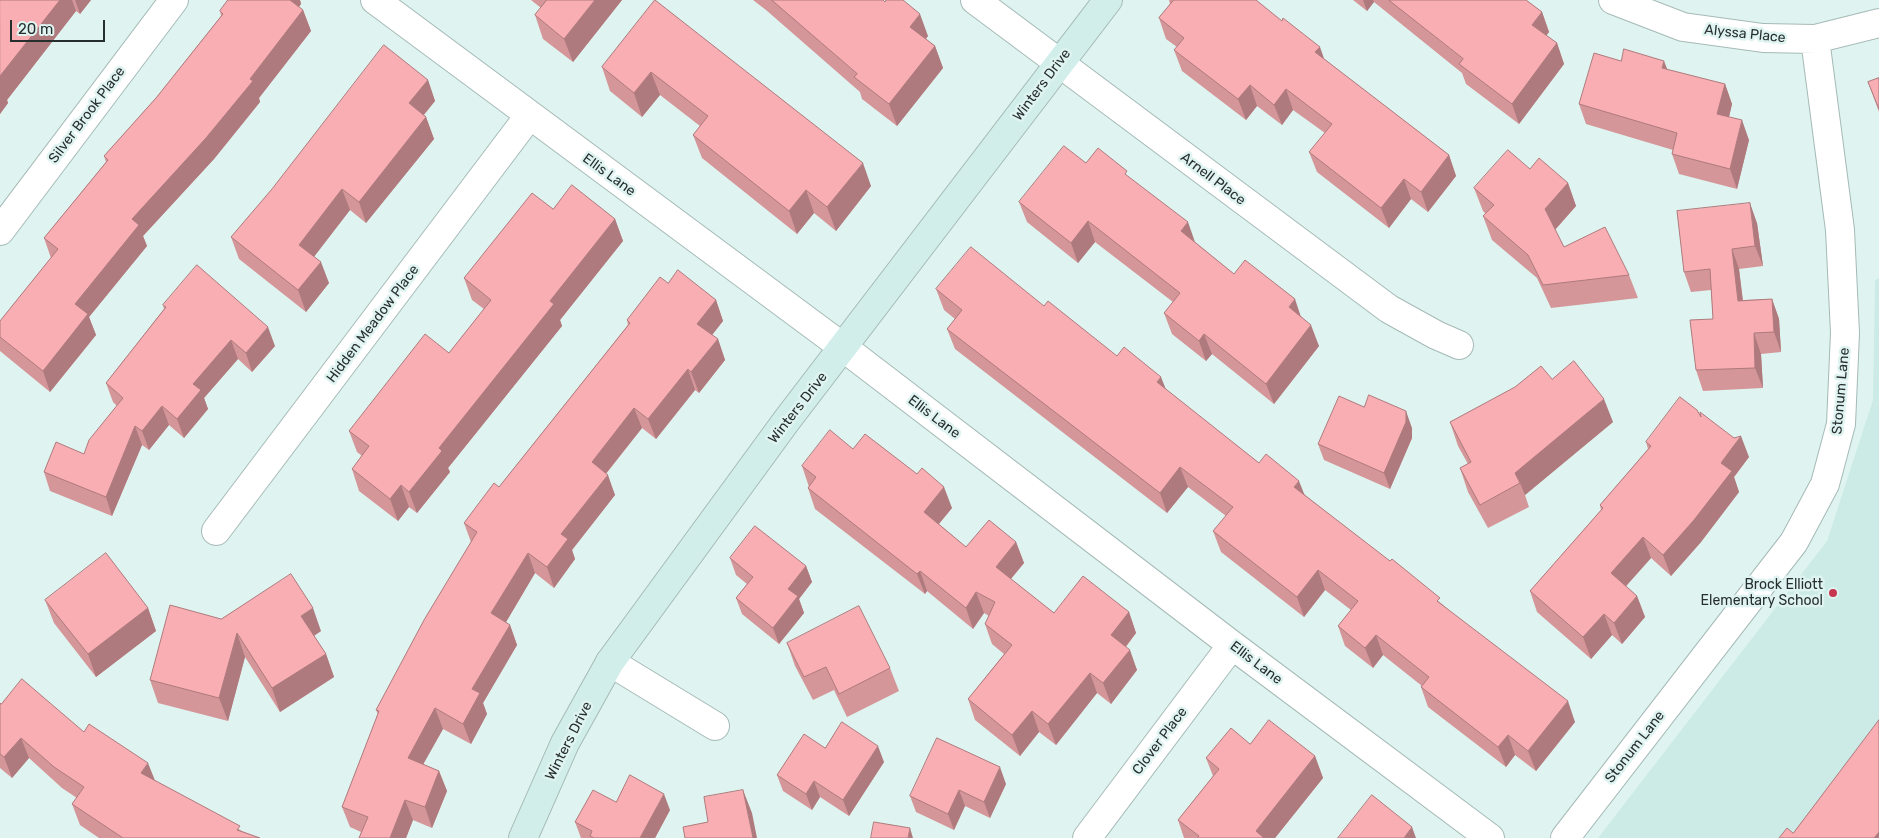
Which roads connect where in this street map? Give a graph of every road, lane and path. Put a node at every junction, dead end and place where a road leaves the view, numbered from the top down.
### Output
1 (174, 0) edge
2 (375, 0) edge
3 (975, 0) edge
4 (1108, 0) edge
5 (1613, 0) edge
6 (1879, 23) edge
7 (1815, 39) junction
8 (1058, 64) junction
9 (529, 116) junction
10 (0, 230) edge
11 (1459, 345) dead end
12 (844, 348) junction
13 (216, 531) dead end
14 (1232, 645) junction
15 (610, 662) junction
16 (715, 726) dead end
17 (523, 838) edge
18 (1087, 838) edge
19 (1490, 838) edge
20 (1565, 838) edge

1 - 10 street, Silver Brook Place
2 - 9 street, Ellis Lane
3 - 8 street, Arnell Place
4 - 8 street, Winters Drive
5 - 7 street, Alyssa Place
6 - 7 street, Alyssa Place
7 - 20 street, Stonum Lane
8 - 11 street, Arnell Place
8 - 12 street, Winters Drive
9 - 12 street, Ellis Lane
9 - 13 street, Hidden Meadow Place
12 - 14 street, Ellis Lane
12 - 15 street, Winters Drive
14 - 18 street, Clover Place
14 - 19 street, Ellis Lane
15 - 16 street
15 - 17 street, Winters Drive

